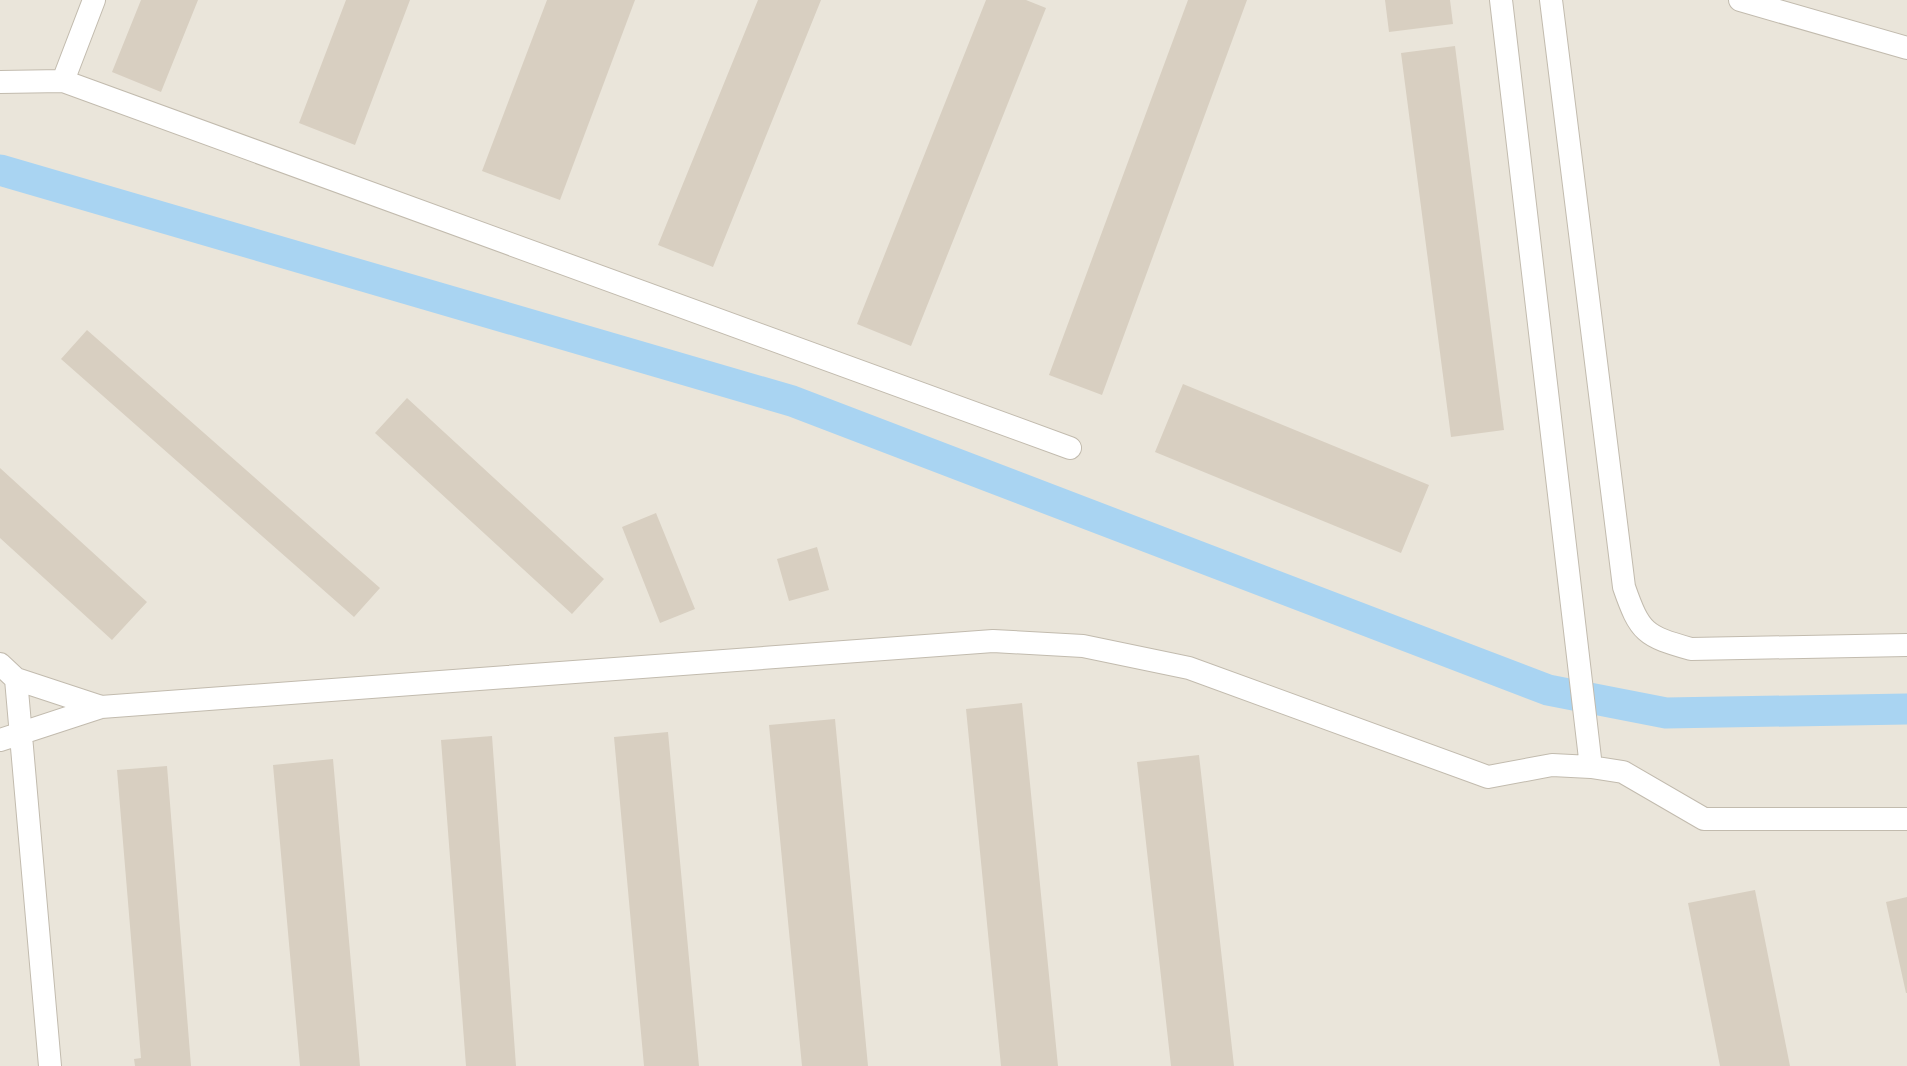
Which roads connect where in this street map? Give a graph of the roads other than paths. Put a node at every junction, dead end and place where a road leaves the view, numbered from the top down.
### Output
1 (94, 0) edge
2 (1501, 0) edge
3 (1551, 0) edge
4 (1740, 0) edge
5 (1907, 48) edge
6 (63, 81) junction
7 (0, 82) edge
8 (1070, 448) dead end
9 (1907, 645) edge
10 (0, 664) edge
11 (16, 679) junction
12 (101, 707) junction
13 (20, 733) junction
14 (0, 740) edge
15 (1591, 767) junction
16 (1907, 819) edge
17 (50, 1066) edge

1 - 6 street
2 - 15 street
3 - 9 street
4 - 5 street
6 - 7 street
6 - 8 street
10 - 11 street
11 - 12 street
11 - 13 street
12 - 13 street
12 - 15 street
13 - 14 street
13 - 17 street
15 - 16 street

